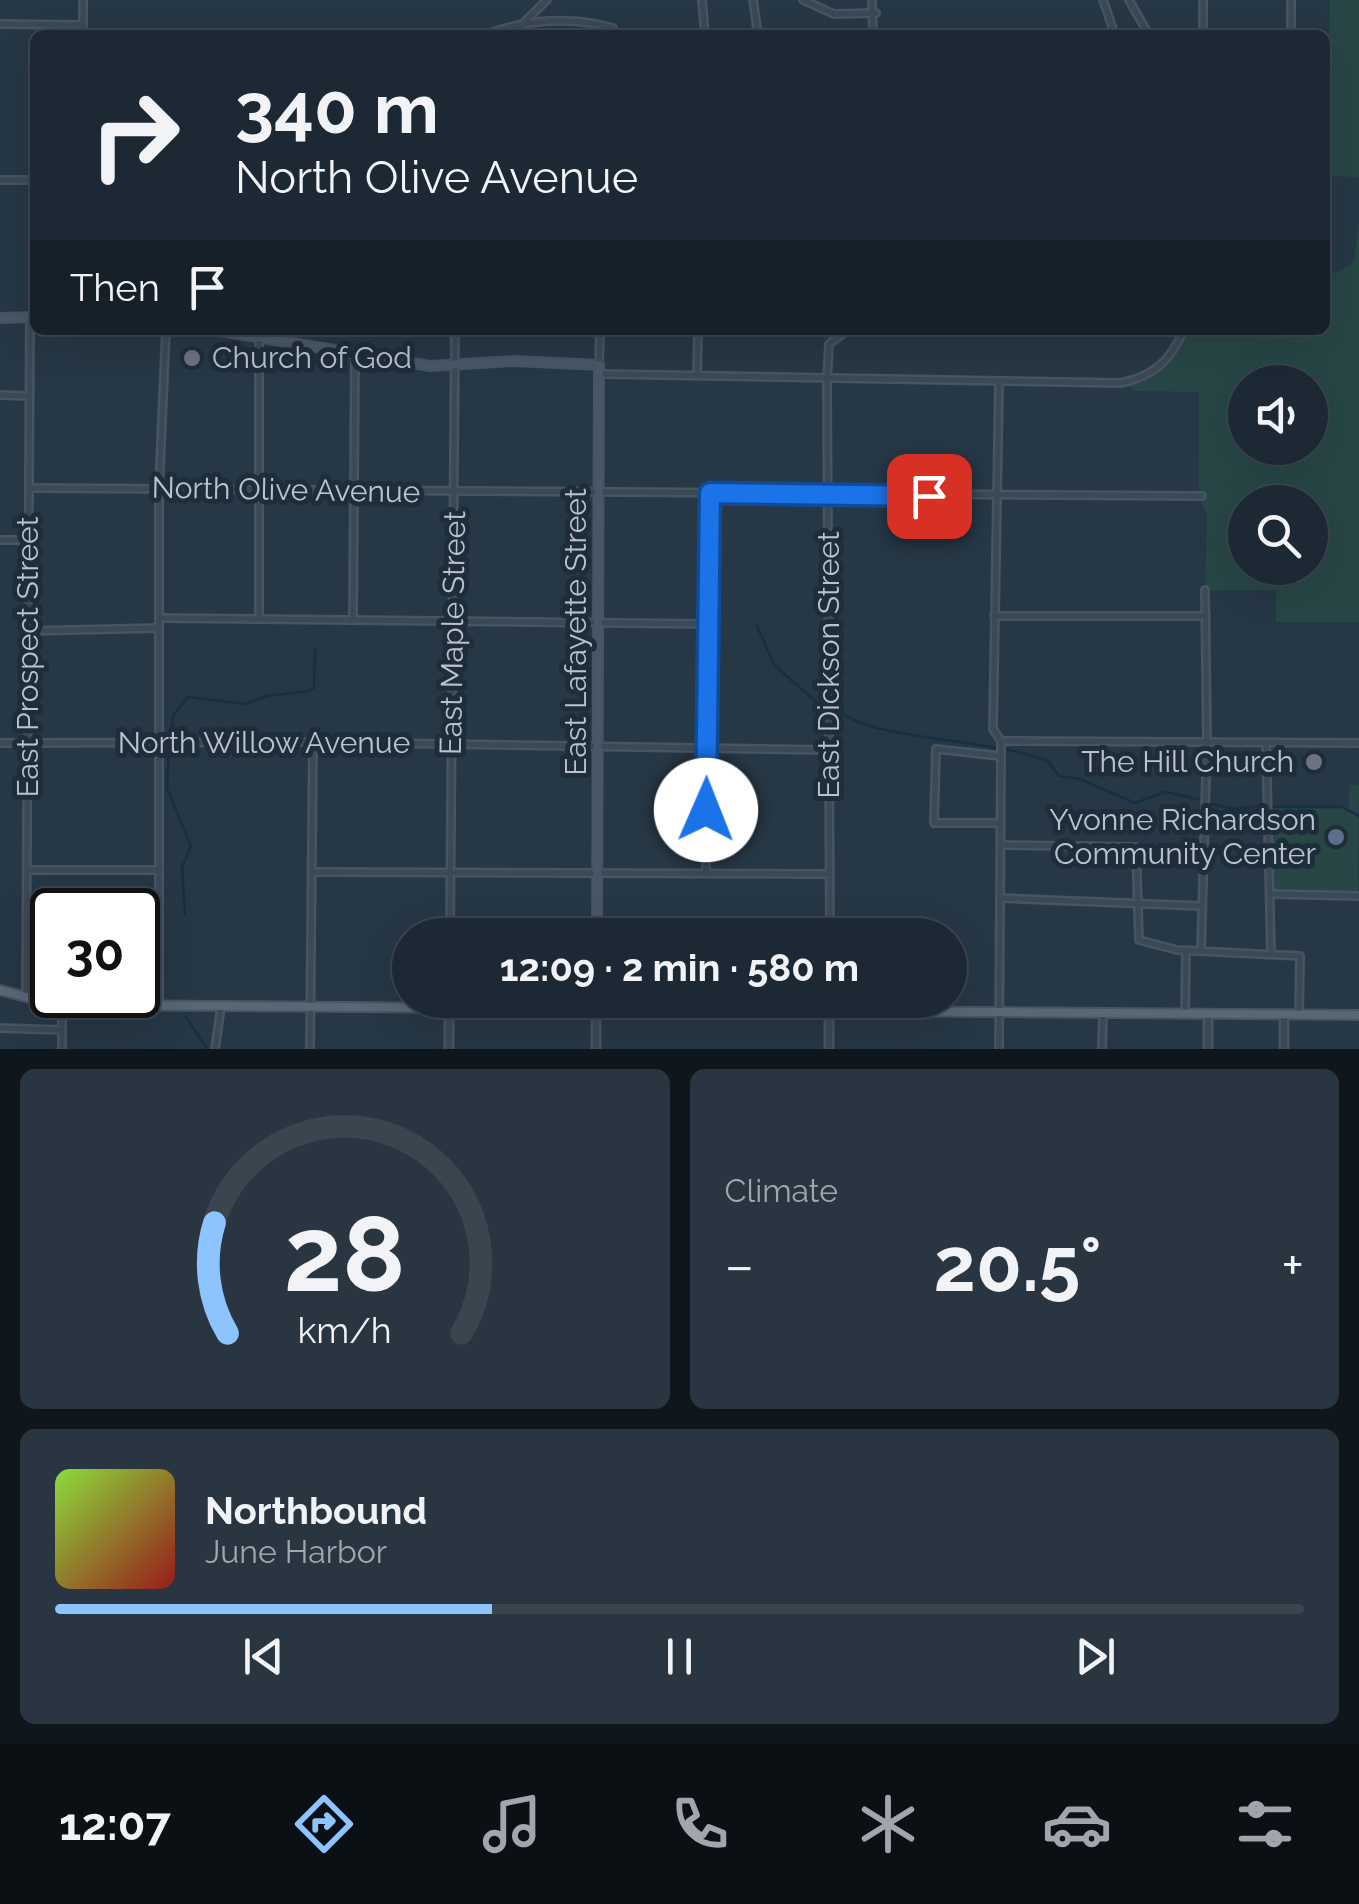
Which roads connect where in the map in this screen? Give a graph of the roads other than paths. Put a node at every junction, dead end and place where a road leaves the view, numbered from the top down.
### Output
1 (83, 0) edge
2 (547, 0) edge
3 (702, 0) edge
4 (752, 0) edge
5 (802, 0) edge
6 (872, 0) edge
7 (1103, 0) edge
8 (1129, 0) edge
9 (1203, 0) edge
10 (1291, 0) edge
11 (876, 13) junction
12 (0, 24) edge
13 (83, 24) junction
14 (518, 27) junction
15 (83, 30) edge
16 (506, 30) edge
17 (516, 30) edge
18 (612, 30) edge
19 (705, 30) edge
20 (757, 30) edge
21 (874, 30) edge
22 (1113, 30) edge
23 (1146, 30) edge
24 (1202, 30) edge
25 (1292, 30) edge
26 (0, 180) edge
27 (30, 180) edge
28 (30, 317) edge
29 (0, 318) edge
30 (31, 335) edge
31 (166, 335) edge
32 (242, 335) edge
33 (455, 335) edge
34 (600, 335) edge
35 (698, 335) edge
36 (837, 335) edge
37 (1182, 335) edge
38 (259, 338) junction
39 (355, 354) junction
40 (454, 365) junction
41 (599, 370) junction
42 (698, 376) junction
43 (827, 379) junction
44 (999, 382) junction
45 (0, 395) edge
46 (29, 396) junction
47 (29, 488) junction
48 (159, 488) junction
49 (259, 490) junction
50 (356, 491) junction
51 (454, 492) junction
52 (599, 492) junction
53 (829, 492) junction
54 (710, 493) junction
55 (1202, 496) dead end
56 (996, 497) junction
57 (0, 540) edge
58 (28, 540) junction
59 (1205, 590) dead end
60 (993, 616) junction
61 (1206, 616) junction
62 (159, 618) junction
63 (259, 618) junction
64 (353, 619) junction
65 (453, 620) junction
66 (598, 622) junction
67 (708, 624) junction
68 (158, 628) junction
69 (28, 631) junction
70 (160, 741) junction
71 (1001, 741) junction
72 (313, 742) junction
73 (1207, 742) junction
74 (1266, 742) junction
75 (1359, 742) edge
76 (0, 743) edge
77 (27, 743) junction
78 (452, 744) junction
79 (598, 745) junction
80 (708, 748) junction
81 (828, 750) junction
82 (1001, 756) junction
83 (1001, 823) junction
84 (1000, 845) junction
85 (26, 870) junction
86 (159, 870) junction
87 (312, 872) junction
88 (451, 872) junction
89 (598, 873) junction
90 (706, 873) junction
91 (829, 874) junction
92 (159, 888) edge
93 (1272, 894) junction
94 (1359, 896) edge
95 (1000, 898) junction
96 (1140, 904) junction
97 (1201, 906) junction
98 (450, 918) edge
99 (597, 918) edge
100 (830, 918) edge
101 (1186, 950) junction
102 (1201, 951) junction
103 (1271, 954) junction
104 (0, 990) edge
105 (26, 997) junction
106 (30, 998) edge
107 (392, 1005) edge
108 (160, 1006) edge
109 (221, 1006) junction
110 (310, 1007) junction
111 (967, 1011) edge
112 (999, 1013) junction
113 (1102, 1013) junction
114 (1186, 1014) junction
115 (1208, 1014) junction
116 (1284, 1015) junction
117 (1299, 1015) junction
118 (1358, 1015) edge
119 (62, 1018) edge
120 (450, 1018) edge
121 (596, 1018) edge
122 (829, 1018) edge
123 (0, 1028) edge
124 (62, 1030) junction
125 (62, 1049) edge
126 (214, 1049) edge
127 (310, 1049) edge
128 (449, 1049) edge
129 (596, 1049) edge
130 (829, 1049) edge
131 (998, 1049) edge
132 (1102, 1049) edge
133 (1208, 1049) edge
134 (1284, 1049) edge

1 - 13 street
2 - 14 street
3 - 19 street
4 - 20 street
5 - 11 street
6 - 11 street
7 - 22 street
8 - 23 street
9 - 24 street
10 - 25 street
11 - 21 street
12 - 13 street
13 - 15 street
14 - 16 street
14 - 17 street
14 - 18 street
26 - 27 street
28 - 29 main road
30 - 46 street, East Prospect Street
31 - 48 street
32 - 38 main road
33 - 40 street, East Maple Street
34 - 41 street, East Lafayette Street
35 - 42 street
36 - 43 street, East Dickson Street
37 - 44 street
38 - 39 main road
38 - 49 street
39 - 40 main road
39 - 50 street
40 - 41 main road
40 - 51 street, East Maple Street
41 - 42 street
41 - 52 main road, East Lafayette Street
42 - 43 street
43 - 44 street
43 - 53 street, East Dickson Street
44 - 56 street
45 - 46 street
46 - 47 street, East Prospect Street
47 - 48 street, North Olive Avenue
47 - 58 street, East Prospect Street
48 - 49 street, North Olive Avenue
48 - 62 street
49 - 50 street, North Olive Avenue
49 - 63 street
50 - 51 street, North Olive Avenue
50 - 64 street
51 - 52 street, North Olive Avenue
51 - 65 street, East Maple Street
52 - 54 street, North Olive Avenue
52 - 66 main road, East Lafayette Street
53 - 54 street, North Olive Avenue
53 - 56 street, North Olive Avenue
53 - 81 street, East Dickson Street
54 - 67 street
55 - 56 street, North Olive Avenue
56 - 60 street
57 - 58 street
58 - 69 street, East Prospect Street
59 - 61 street
60 - 61 street
60 - 71 street
61 - 73 street
62 - 63 street
62 - 68 street
63 - 64 street
64 - 65 street
65 - 66 street
65 - 78 street, East Maple Street
66 - 67 street
66 - 79 main road, East Lafayette Street
67 - 80 street
68 - 69 street
68 - 70 street
69 - 77 street, East Prospect Street
70 - 72 street, North Willow Avenue
70 - 77 street, North Willow Avenue
70 - 86 street
71 - 73 street
71 - 82 street
72 - 78 street, North Willow Avenue
72 - 87 street
73 - 74 street
73 - 97 street
74 - 75 street
74 - 93 street
76 - 77 street, North Willow Avenue
77 - 85 street, East Prospect Street
78 - 79 street, North Willow Avenue
78 - 88 street, East Maple Street
79 - 80 street, North Willow Avenue
79 - 89 main road, East Lafayette Street
80 - 81 street, North Willow Avenue
80 - 90 street
81 - 91 street, East Dickson Street
82 - 83 street
82 - 83 street
83 - 84 street
84 - 95 street
84 - 96 street
85 - 86 street
85 - 105 street, East Prospect Street
86 - 92 street
87 - 88 street
87 - 110 street
88 - 89 street
88 - 98 street, East Maple Street
89 - 90 street
89 - 99 main road, East Lafayette Street
90 - 91 street
91 - 100 street, East Dickson Street
93 - 94 street
93 - 103 street
95 - 96 street
95 - 112 street
96 - 97 street
96 - 101 street
97 - 102 street
101 - 102 street
101 - 114 street
102 - 103 street
103 - 117 street
104 - 105 main road
105 - 106 main road
107 - 110 main road
108 - 109 main road
109 - 110 main road
109 - 126 street
110 - 127 street
111 - 112 main road
112 - 113 main road
112 - 131 street
113 - 114 main road
113 - 132 street
114 - 115 main road
115 - 116 main road
115 - 133 street
116 - 117 main road
116 - 134 street
117 - 118 main road
119 - 124 street
120 - 128 street
121 - 129 street
122 - 130 street
123 - 124 street
124 - 125 street

